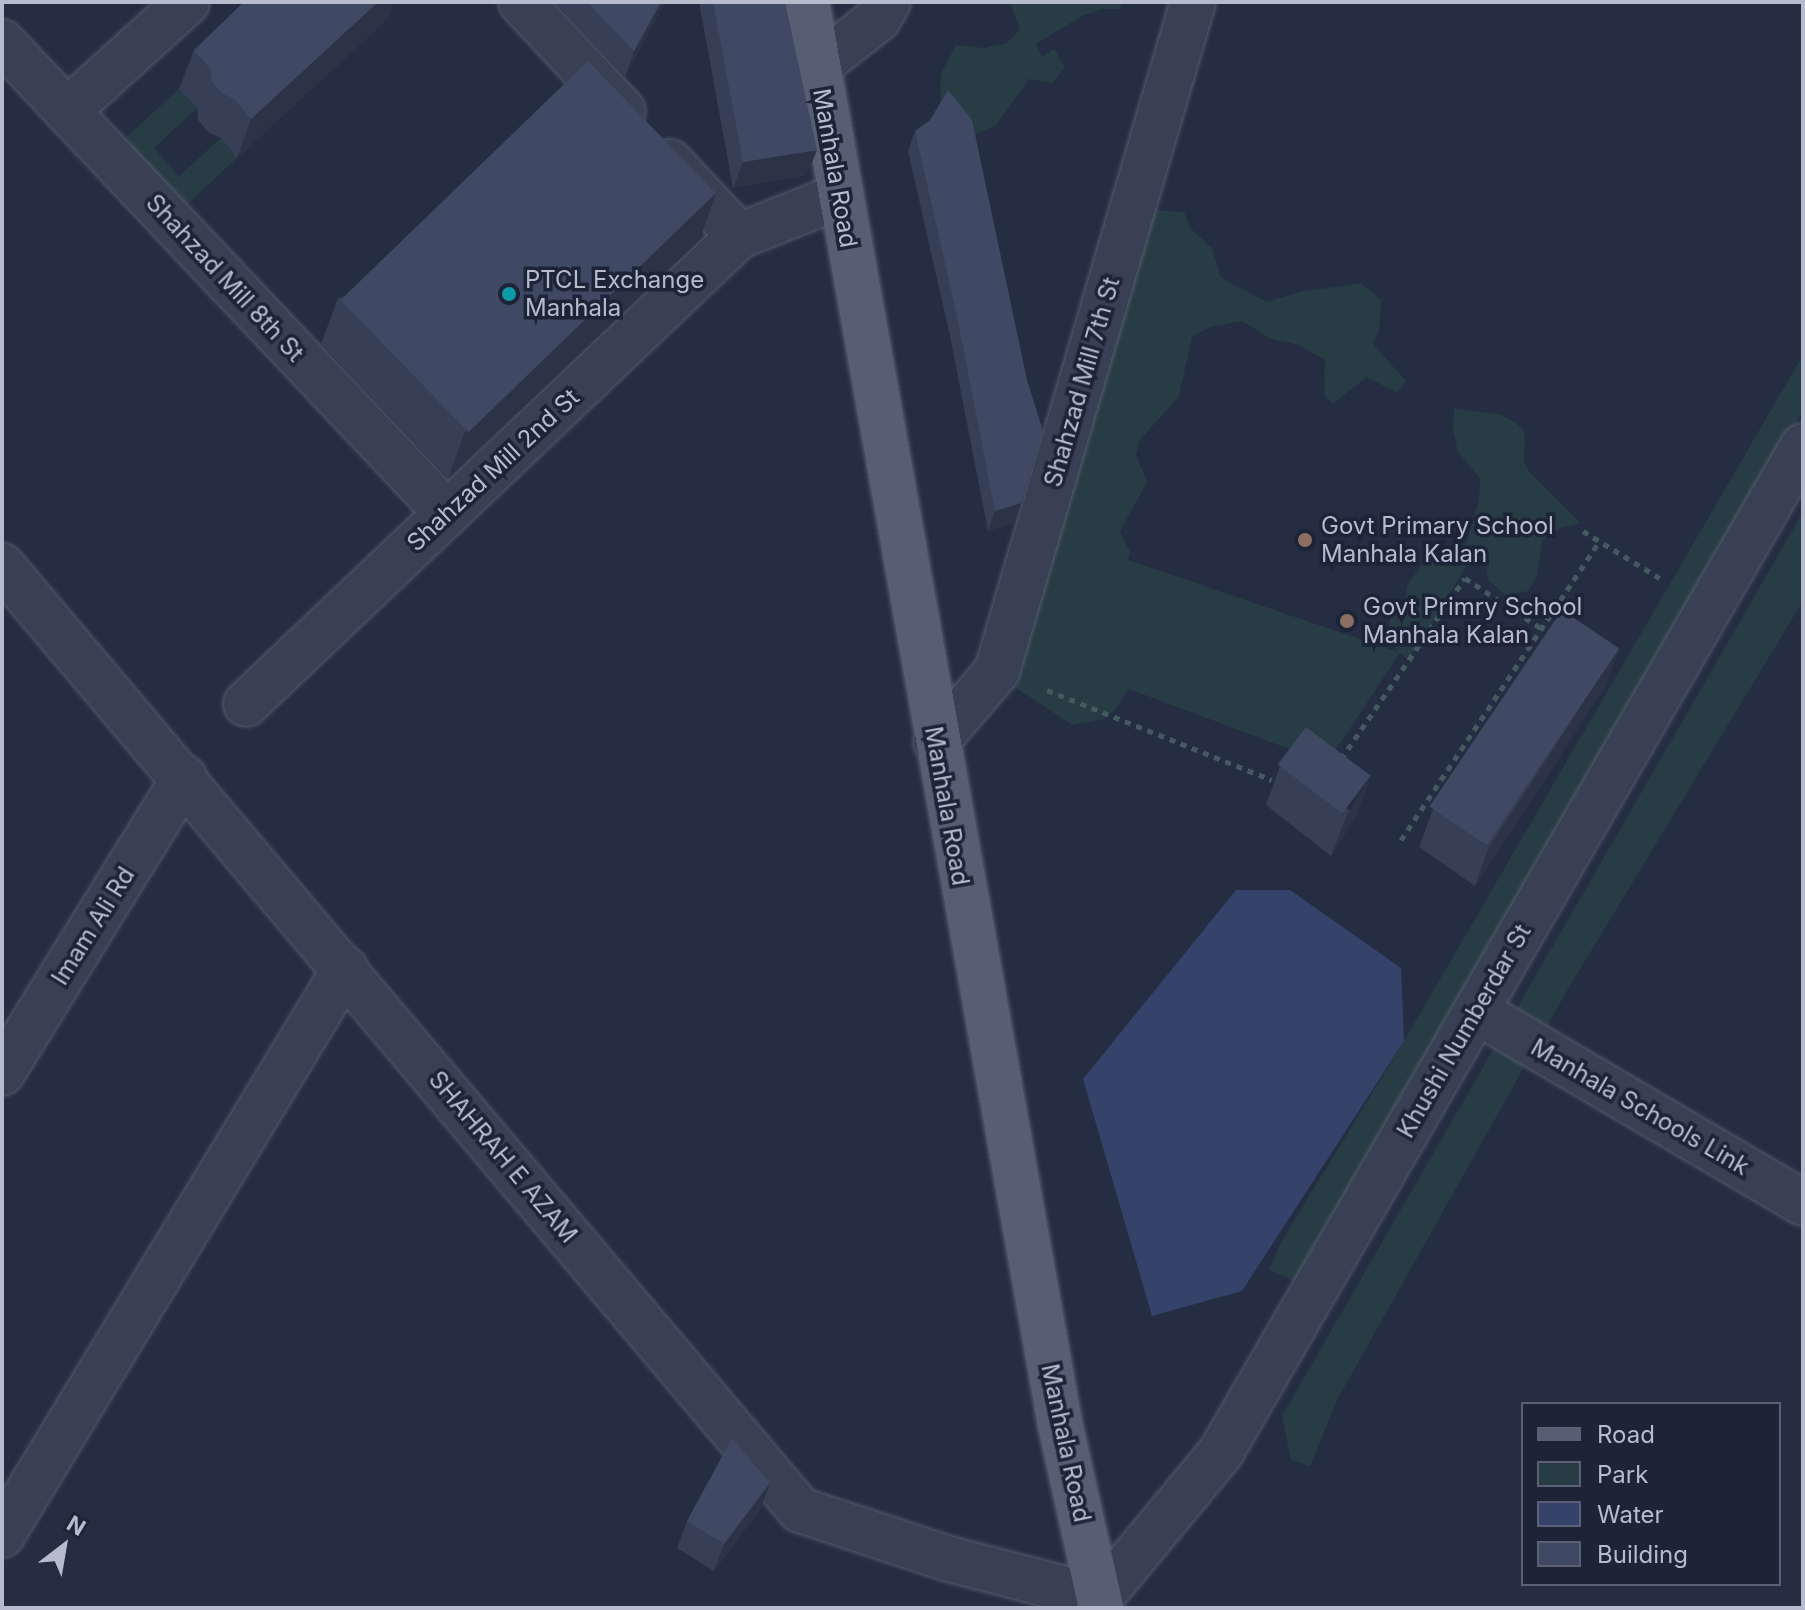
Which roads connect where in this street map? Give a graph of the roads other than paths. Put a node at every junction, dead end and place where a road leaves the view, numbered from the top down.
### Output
1 (187, 2) edge
2 (521, 2) edge
3 (807, 2) edge
4 (888, 2) edge
5 (1193, 2) edge
6 (2, 42) edge
7 (818, 66) junction
8 (67, 111) junction
9 (840, 196) junction
10 (739, 236) junction
11 (1803, 446) edge
12 (447, 513) junction
13 (2, 566) edge
14 (246, 704) dead end
15 (936, 742) junction
16 (184, 778) junction
17 (345, 969) junction
18 (1476, 1011) junction
19 (2, 1073) edge
20 (1803, 1203) edge
21 (2, 1535) edge
22 (1100, 1603) edge

1 - 8 street
2 - 10 street
3 - 7 main road, Manhala Road
4 - 7 street
5 - 15 street, Shahzad Mill 7th St
6 - 8 street, Shahzad Mill 8th St
7 - 9 main road, Manhala Road
8 - 12 street, Shahzad Mill 8th St
9 - 10 street
9 - 15 main road, Manhala Road
10 - 12 street, Shahzad Mill 2nd St
11 - 18 street, Khushi Numberdar St
12 - 14 street, Shahzad Mill 2nd St
13 - 16 street, SHAHRAH E AZAM
15 - 22 main road, Manhala Road
16 - 17 street, SHAHRAH E AZAM
16 - 19 street, Imam Ali Rd
17 - 21 street
17 - 22 street, SHAHRAH E AZAM
18 - 20 street, Manhala Schools Link
18 - 22 street, Khushi Numberdar St

